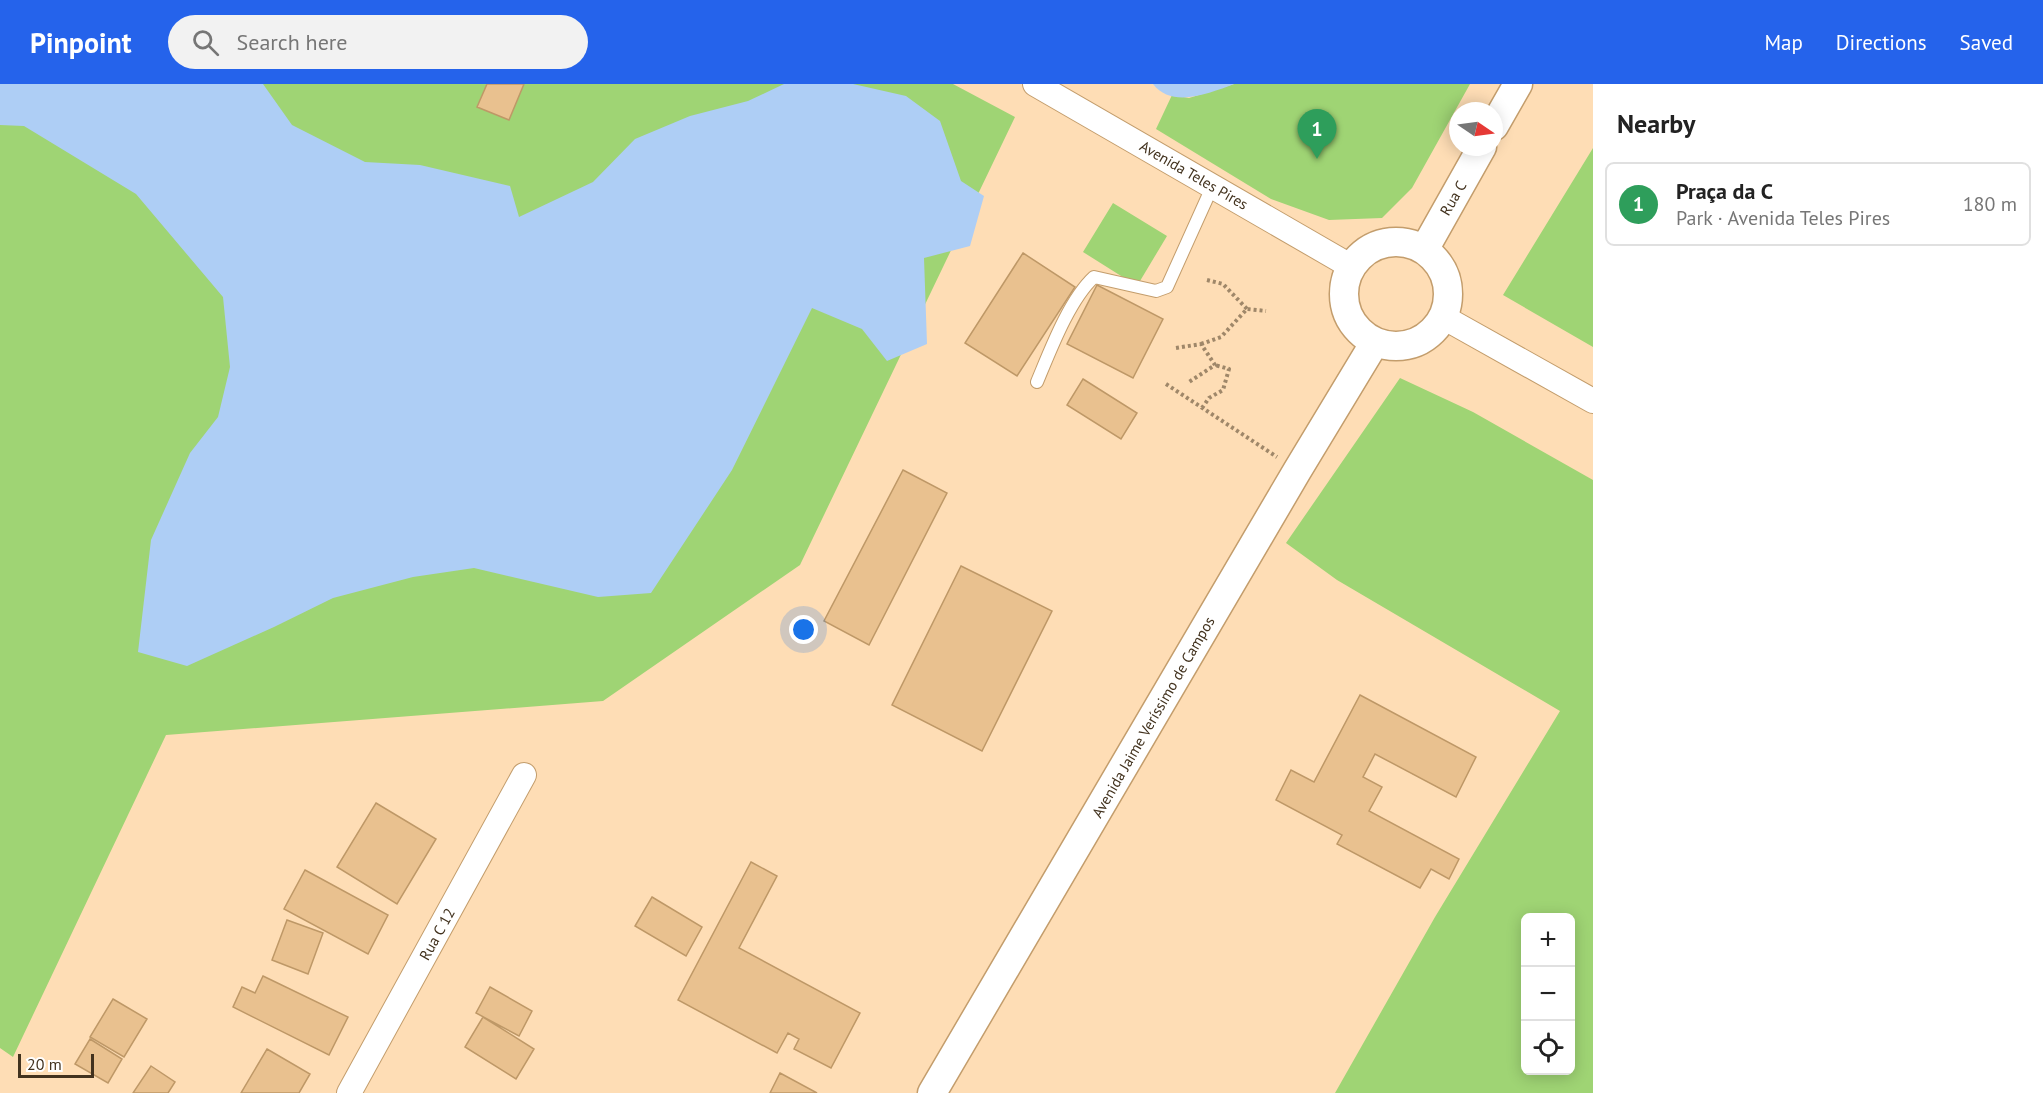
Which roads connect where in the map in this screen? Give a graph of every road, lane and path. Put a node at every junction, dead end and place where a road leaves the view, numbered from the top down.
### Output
1 (1035, 84) edge
2 (1518, 84) edge
3 (1503, 110) edge
4 (1477, 156) edge
5 (1213, 185) junction
6 (1424, 250) junction
7 (1352, 267) junction
8 (1207, 280) dead end
9 (1247, 309) junction
10 (1266, 311) dead end
11 (1443, 317) junction
12 (1375, 342) junction
13 (1201, 344) junction
14 (1176, 348) dead end
15 (1215, 365) junction
16 (1037, 382) dead end
17 (1190, 382) dead end
18 (1166, 384) dead end
19 (1593, 401) edge
20 (1202, 408) junction
21 (1297, 471) junction
22 (524, 775) dead end
23 (349, 1093) edge
24 (932, 1093) edge

1 - 5 street, Avenida Teles Pires
2 - 3 street
4 - 6 street, Rua C
5 - 7 street, Avenida Teles Pires
5 - 16 lane
6 - 7 street
6 - 11 street
7 - 12 street
8 - 9 path
9 - 10 path
9 - 13 path
11 - 12 street
11 - 19 street
12 - 21 street, Avenida Jaime Veríssimo de Campos
13 - 14 path
13 - 15 path
15 - 17 path
15 - 20 path
18 - 20 path
20 - 21 path
21 - 24 street, Avenida Jaime Veríssimo de Campos
22 - 23 street, Rua C 12

